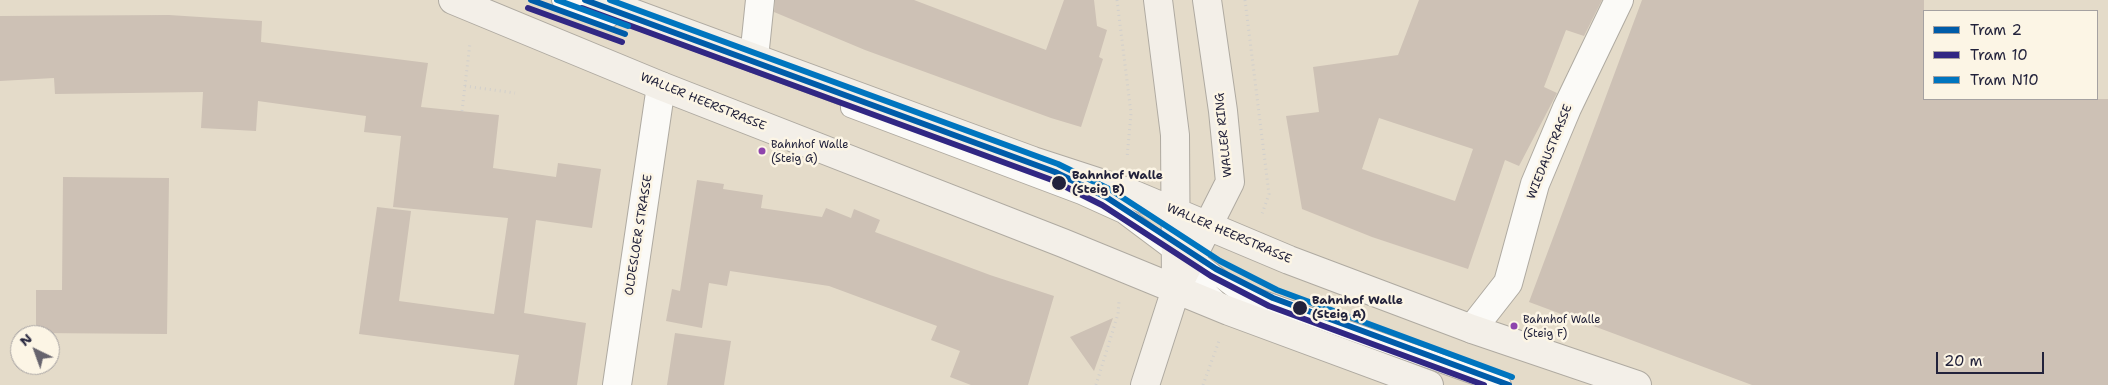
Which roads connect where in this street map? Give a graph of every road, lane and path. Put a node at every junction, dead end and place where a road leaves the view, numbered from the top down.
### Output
1 (561, 0) edge
2 (597, 0) edge
3 (760, 0) edge
4 (1117, 0) edge
5 (1158, 0) edge
6 (1207, 0) edge
7 (1619, 0) edge
8 (463, 4) edge
9 (754, 58) junction
10 (465, 86) junction
11 (662, 86) junction
12 (516, 93) dead end
13 (462, 111) dead end
14 (1113, 187) junction
15 (1176, 211) junction
16 (1208, 225) junction
17 (1181, 262) junction
18 (1472, 329) junction
19 (617, 385) edge
20 (1145, 385) edge
21 (1429, 385) edge
22 (1502, 385) edge
23 (1637, 385) edge

1 - 17 lane
2 - 9 main road, WALLER HEERSTRASSE
3 - 9 street
4 - 14 path
5 - 15 main road, WALLER RING
6 - 16 main road, WALLER RING
7 - 18 street, WIEDAUSTRASSE
8 - 10 path
8 - 11 main road, WALLER HEERSTRASSE
9 - 14 main road, WALLER HEERSTRASSE
10 - 12 path
10 - 13 path
11 - 17 main road, WALLER HEERSTRASSE
11 - 19 street, OLDESLOER STRASSE
14 - 15 main road, WALLER HEERSTRASSE
14 - 17 lane
15 - 16 main road, WALLER HEERSTRASSE
15 - 17 main road, WALLER RING
16 - 17 main road, WALLER RING
16 - 18 main road, WALLER HEERSTRASSE
17 - 20 main road, WALLER RING
17 - 21 main road, WALLER HEERSTRASSE
17 - 22 lane
18 - 23 main road, WALLER HEERSTRASSE

